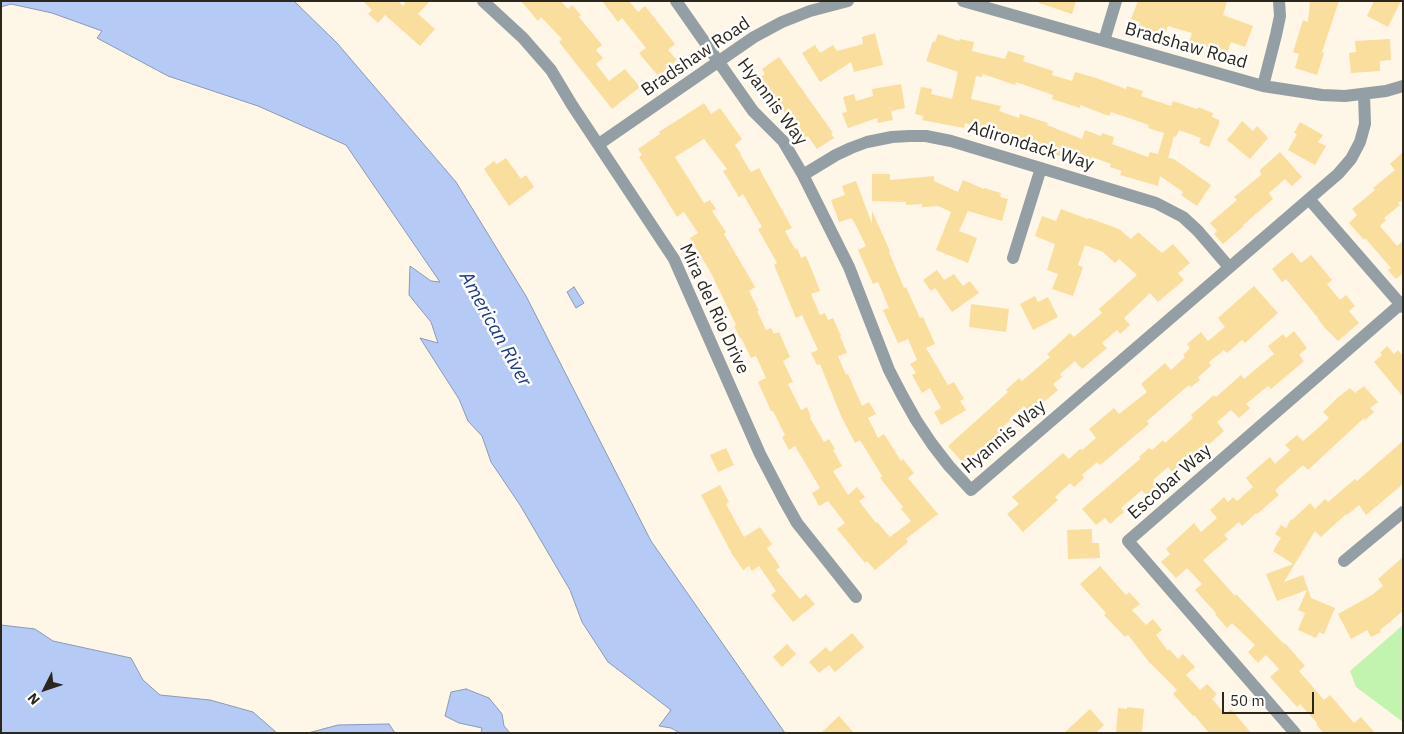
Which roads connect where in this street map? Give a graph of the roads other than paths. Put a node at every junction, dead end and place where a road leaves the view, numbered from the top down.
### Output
1 (483, 1) edge
2 (676, 1) edge
3 (848, 1) edge
4 (963, 1) edge
5 (1116, 1) edge
6 (1279, 1) edge
7 (1104, 41) junction
8 (719, 60) junction
9 (1263, 86) junction
10 (1403, 86) edge
11 (1364, 94) junction
12 (599, 144) junction
13 (1041, 168) junction
14 (803, 175) junction
15 (1309, 199) junction
16 (1013, 258) dead end
17 (1229, 268) junction
18 (1402, 305) edge
19 (1403, 512) edge
20 (1344, 561) dead end
21 (856, 597) dead end
22 (1295, 733) edge

1 - 12 street, Mira del Rio Drive
2 - 8 street, Hyannis Way
3 - 8 street, Bradshaw Road
4 - 7 street, Bradshaw Road
5 - 7 street
6 - 9 street
7 - 9 street, Bradshaw Road
8 - 12 street, Bradshaw Road
8 - 14 street, Hyannis Way
9 - 11 street, Bradshaw Road
10 - 11 street, Bradshaw Road
11 - 15 street, Hyannis Way
12 - 21 street, Mira del Rio Drive
13 - 14 street, Adirondack Way
13 - 16 street
13 - 17 street, Adirondack Way
14 - 17 street, Hyannis Way
15 - 17 street, Hyannis Way
15 - 18 street
18 - 22 street, Escobar Way
19 - 20 street

